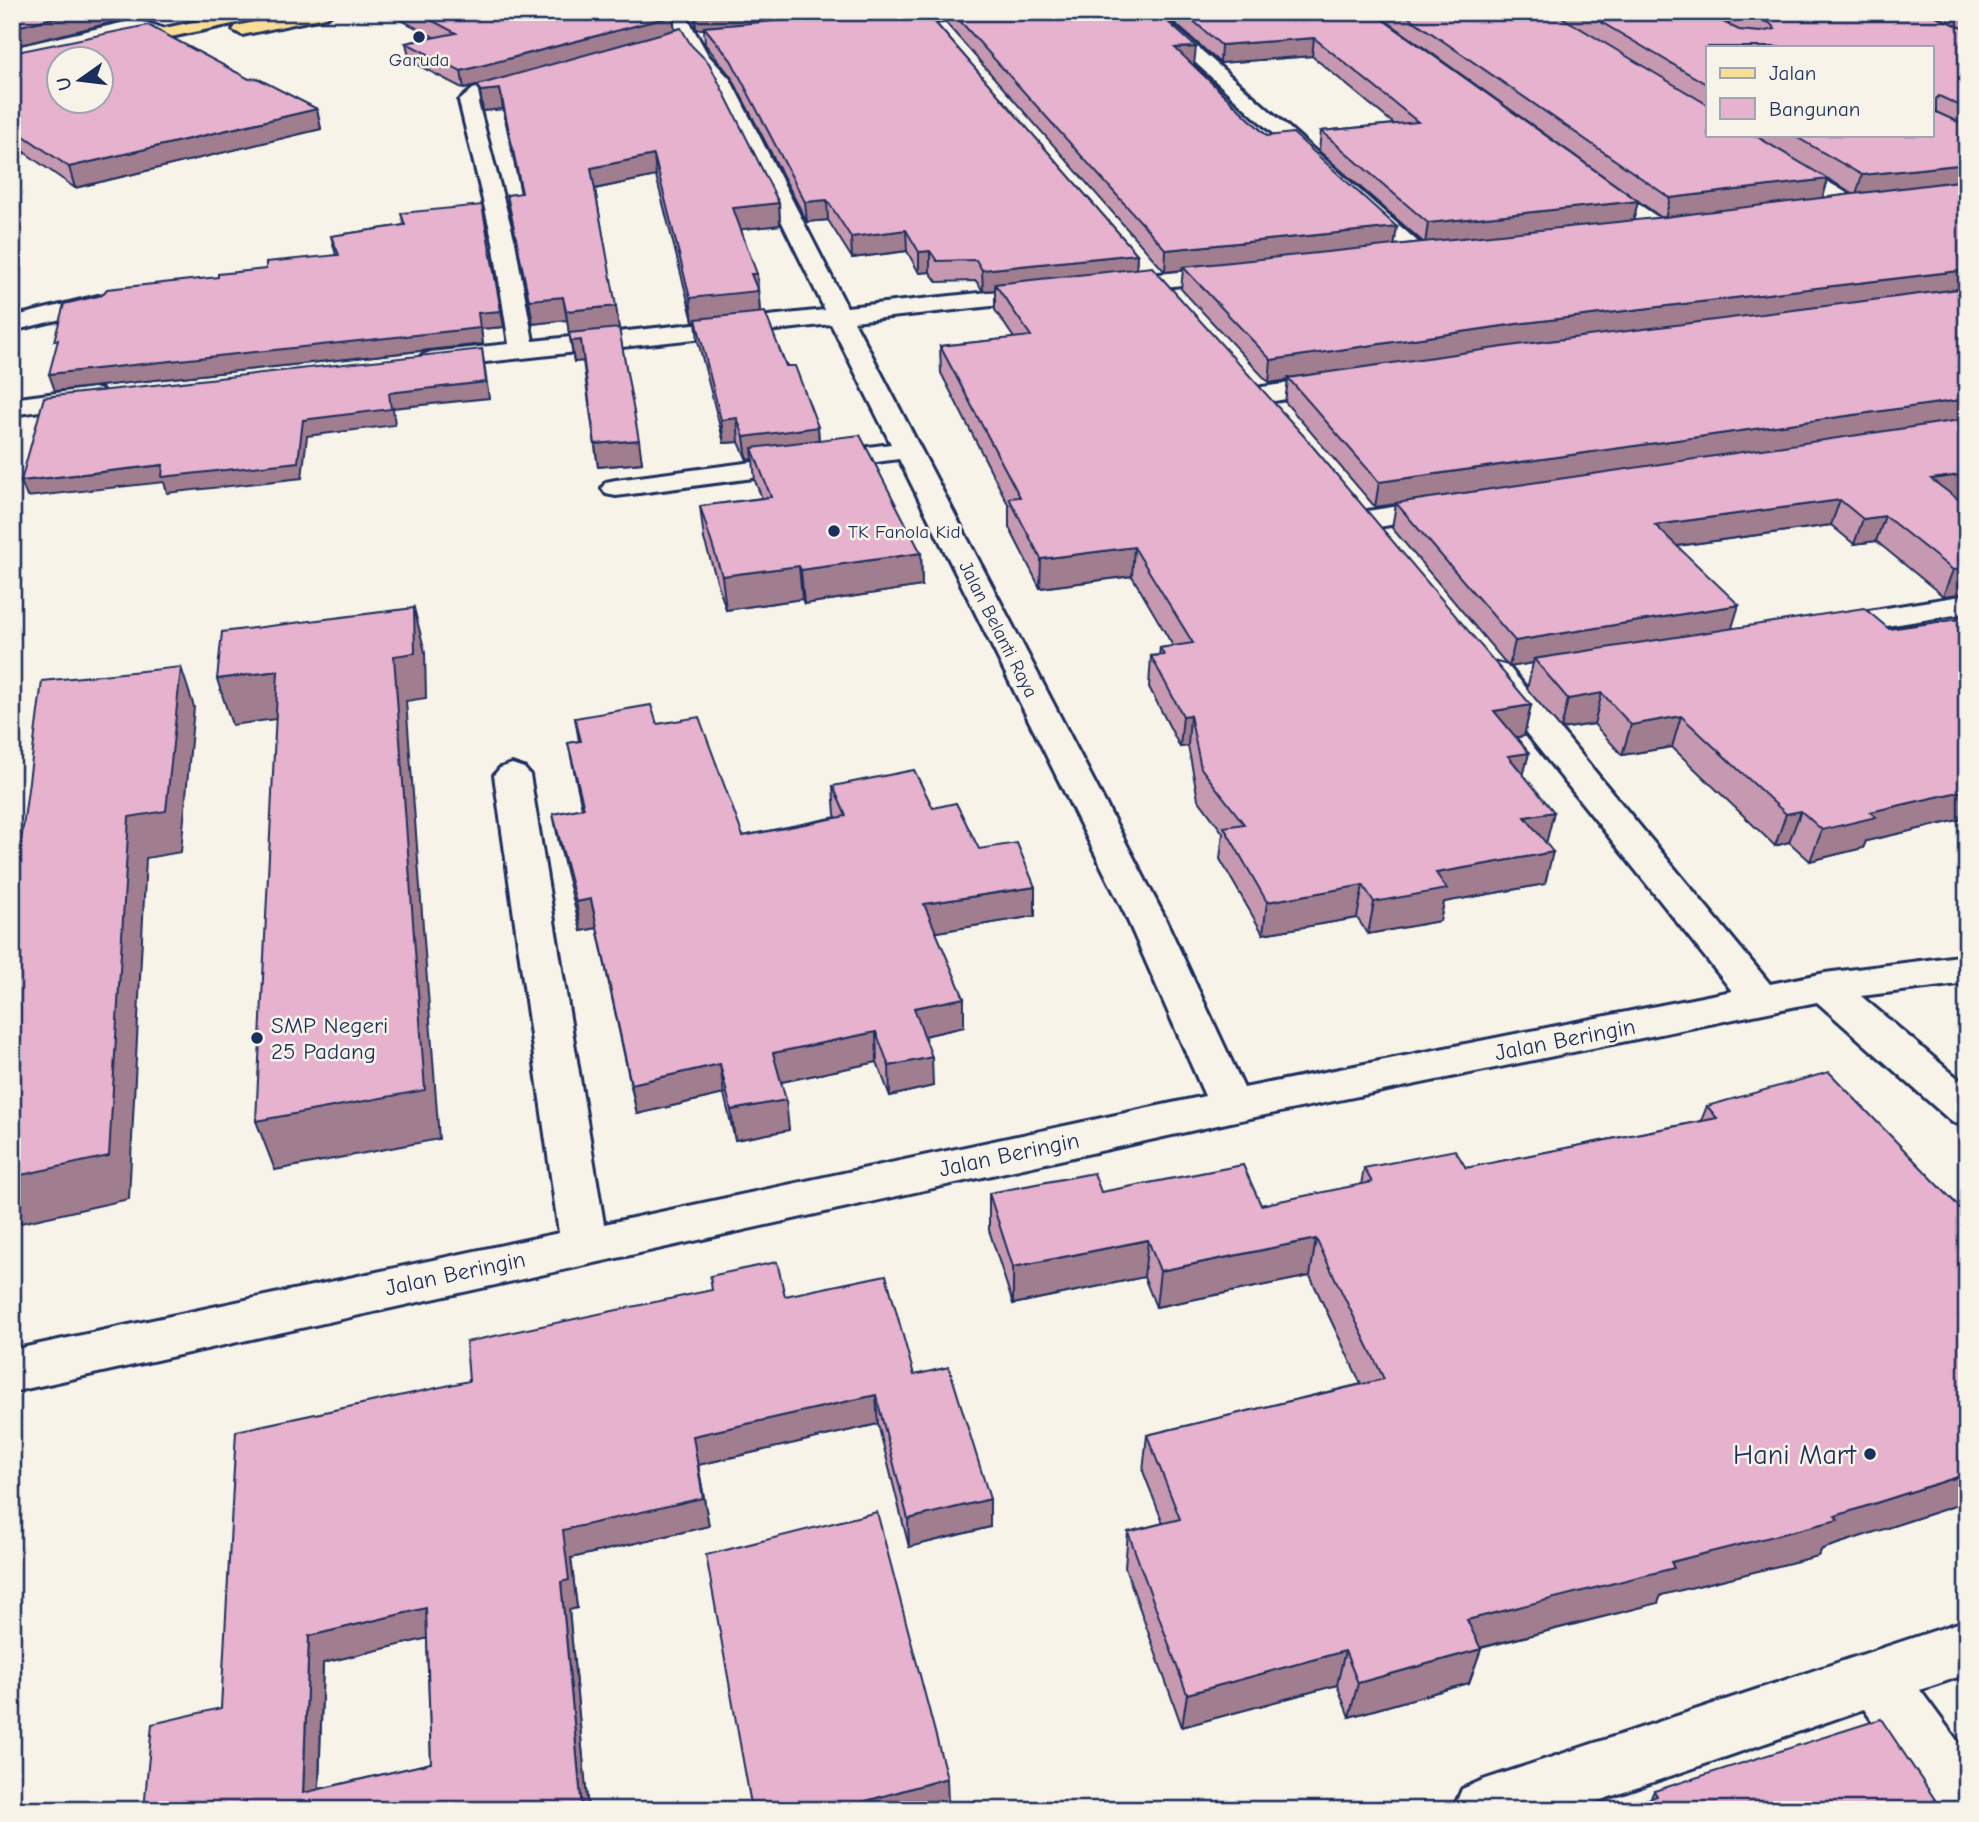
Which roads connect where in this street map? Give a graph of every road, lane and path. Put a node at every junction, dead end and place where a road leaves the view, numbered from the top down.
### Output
1 (267, 12) edge
2 (326, 12) edge
3 (989, 12) edge
4 (1148, 12) edge
5 (861, 23) edge
6 (688, 32) edge
7 (106, 46) edge
8 (12, 52) edge
9 (46, 56) edge
10 (116, 58) edge
11 (46, 59) edge
12 (46, 62) edge
13 (12, 65) edge
14 (545, 76) edge
15 (12, 80) edge
16 (1737, 136) edge
17 (1580, 173) edge
18 (1879, 203) edge
19 (1854, 207) junction
20 (1812, 212) edge
21 (1687, 226) edge
22 (1660, 229) junction
23 (1626, 233) edge
24 (1446, 251) edge
25 (1418, 254) junction
26 (1391, 257) edge
27 (1148, 271) junction
28 (1253, 271) edge
29 (1089, 288) edge
30 (1062, 291) edge
31 (98, 303) edge
32 (1183, 309) edge
33 (839, 315) junction
34 (12, 324) edge
35 (522, 350) junction
36 (411, 362) edge
37 (1367, 380) edge
38 (121, 392) edge
39 (1262, 396) edge
40 (12, 407) edge
41 (907, 450) junction
42 (616, 488) dead end
43 (1476, 504) edge
44 (1368, 520) edge
45 (1967, 604) edge
46 (1803, 631) edge
47 (1475, 649) edge
48 (512, 775) dead end
49 (1967, 969) edge
50 (1825, 987) junction
51 (1761, 1000) junction
52 (1231, 1106) junction
53 (1967, 1111) edge
54 (584, 1245) junction
55 (12, 1371) edge
56 (1967, 1647) edge
57 (1876, 1678) junction
58 (1967, 1805) edge
59 (1483, 1810) edge

1 - 7 main road
2 - 10 main road
3 - 5 street
4 - 25 street
6 - 33 street, Jalan Belanti Raya
8 - 9 street
11 - 13 main road
12 - 15 main road
14 - 35 street
16 - 19 street
17 - 22 street
18 - 19 street
19 - 20 street
21 - 22 street
22 - 23 street
24 - 25 street
25 - 26 street
27 - 28 street
27 - 29 street
27 - 32 street
30 - 33 street
31 - 34 street
33 - 35 street
33 - 41 street, Jalan Belanti Raya
35 - 36 street
37 - 39 street
38 - 40 street
41 - 42 street
41 - 52 street, Jalan Belanti Raya
43 - 44 street
45 - 46 street
47 - 51 street
48 - 54 street
49 - 50 street, Jalan Beringin
50 - 51 street, Jalan Beringin
50 - 53 street
51 - 52 street, Jalan Beringin
52 - 54 street, Jalan Beringin
54 - 55 street, Jalan Beringin
56 - 57 street
57 - 58 street
57 - 59 street

